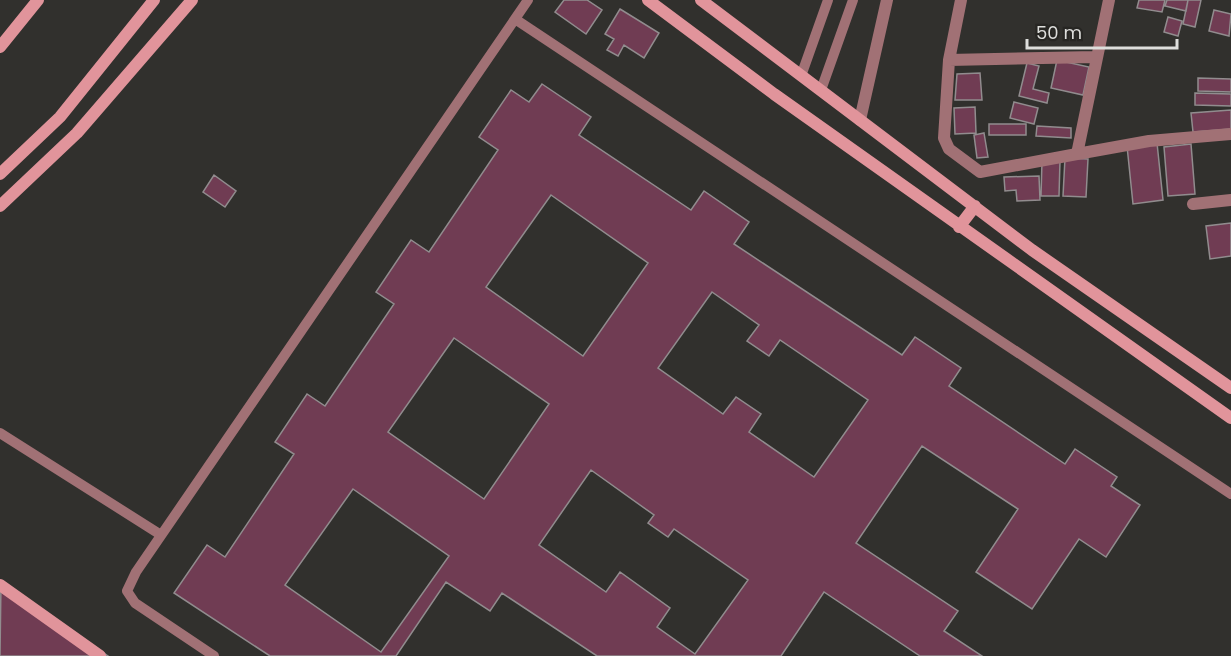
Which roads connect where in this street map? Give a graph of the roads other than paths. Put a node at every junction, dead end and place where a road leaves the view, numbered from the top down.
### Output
1 (38, 0) edge
2 (154, 0) edge
3 (192, 0) edge
4 (528, 0) edge
5 (648, 0) edge
6 (701, 0) edge
7 (828, 0) edge
8 (853, 0) edge
9 (887, 0) edge
10 (961, 0) edge
11 (1108, 0) edge
12 (516, 19) junction
13 (0, 47) edge
14 (1095, 57) junction
15 (949, 60) junction
16 (801, 76) junction
17 (821, 90) junction
18 (860, 120) junction
19 (1231, 134) edge
20 (1077, 154) junction
21 (0, 174) edge
22 (1231, 200) edge
23 (1193, 204) dead end
24 (0, 206) edge
25 (975, 206) junction
26 (959, 227) junction
27 (1231, 388) edge
28 (1231, 418) edge
29 (0, 433) edge
30 (1231, 494) edge
31 (161, 535) junction
32 (0, 585) edge
33 (100, 656) edge
34 (214, 656) edge

1 - 13 street
2 - 21 street
3 - 24 street
4 - 12 lane
5 - 26 street
6 - 16 street
7 - 16 lane
8 - 17 lane
9 - 18 street
10 - 15 street
11 - 14 street
12 - 30 lane
12 - 31 lane
14 - 15 street
14 - 20 street
15 - 20 street
16 - 17 street
17 - 18 street
18 - 25 street
19 - 20 street
22 - 23 street
25 - 26 street
25 - 27 street
26 - 28 street
29 - 31 lane
31 - 34 lane
32 - 33 street

